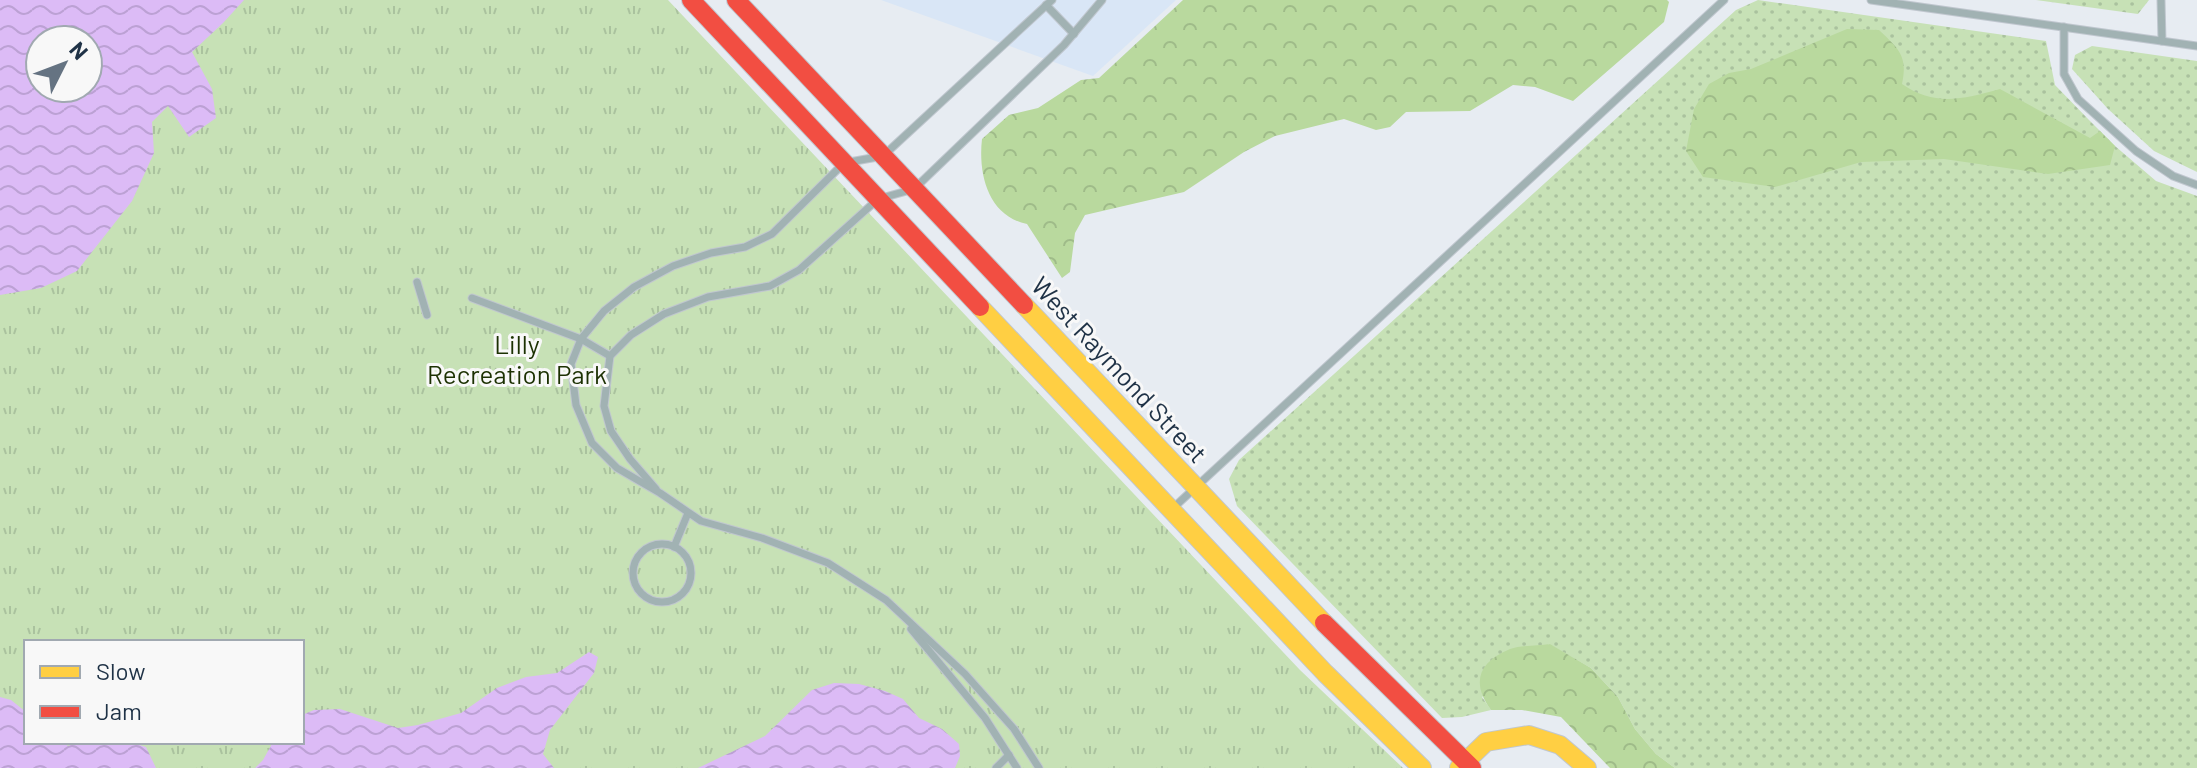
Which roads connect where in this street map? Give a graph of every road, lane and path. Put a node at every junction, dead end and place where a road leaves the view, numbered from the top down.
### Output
1 (691, 0) edge
2 (736, 0) edge
3 (1102, 0) edge
4 (1724, 0) edge
5 (1871, 0) edge
6 (2161, 0) edge
7 (1049, 3) edge
8 (2064, 27) junction
9 (1074, 34) junction
10 (2162, 41) junction
11 (2197, 46) edge
12 (883, 156) junction
13 (844, 163) junction
14 (2197, 185) edge
15 (914, 189) junction
16 (878, 199) junction
17 (417, 282) dead end
18 (472, 298) dead end
19 (427, 315) dead end
20 (581, 339) junction
21 (610, 356) junction
22 (1196, 488) junction
23 (660, 493) junction
24 (1171, 510) junction
25 (688, 513) junction
26 (674, 547) junction
27 (886, 600) junction
28 (1009, 755) junction
29 (1466, 766) edge
30 (996, 768) edge
31 (1017, 768) edge
32 (1039, 768) edge
33 (1422, 768) edge
34 (1587, 768) edge

1 - 13 main road
2 - 12 main road, West Raymond Street
3 - 9 lane
4 - 22 lane
5 - 8 lane
6 - 10 lane
7 - 9 lane
7 - 12 lane
8 - 10 lane
8 - 14 lane
9 - 15 lane
10 - 11 lane
12 - 13 lane
12 - 15 main road, West Raymond Street
13 - 16 main road
13 - 20 lane
15 - 16 lane
15 - 22 main road, West Raymond Street
16 - 21 lane
16 - 24 main road
17 - 19 lane
18 - 20 lane
20 - 21 lane
20 - 23 lane
21 - 23 lane
22 - 24 lane
22 - 29 main road, West Raymond Street
23 - 25 lane
24 - 33 main road
25 - 26 lane
25 - 27 lane
26 - 26 lane
27 - 28 lane
27 - 32 lane
28 - 30 lane
28 - 31 lane
29 - 34 main road

